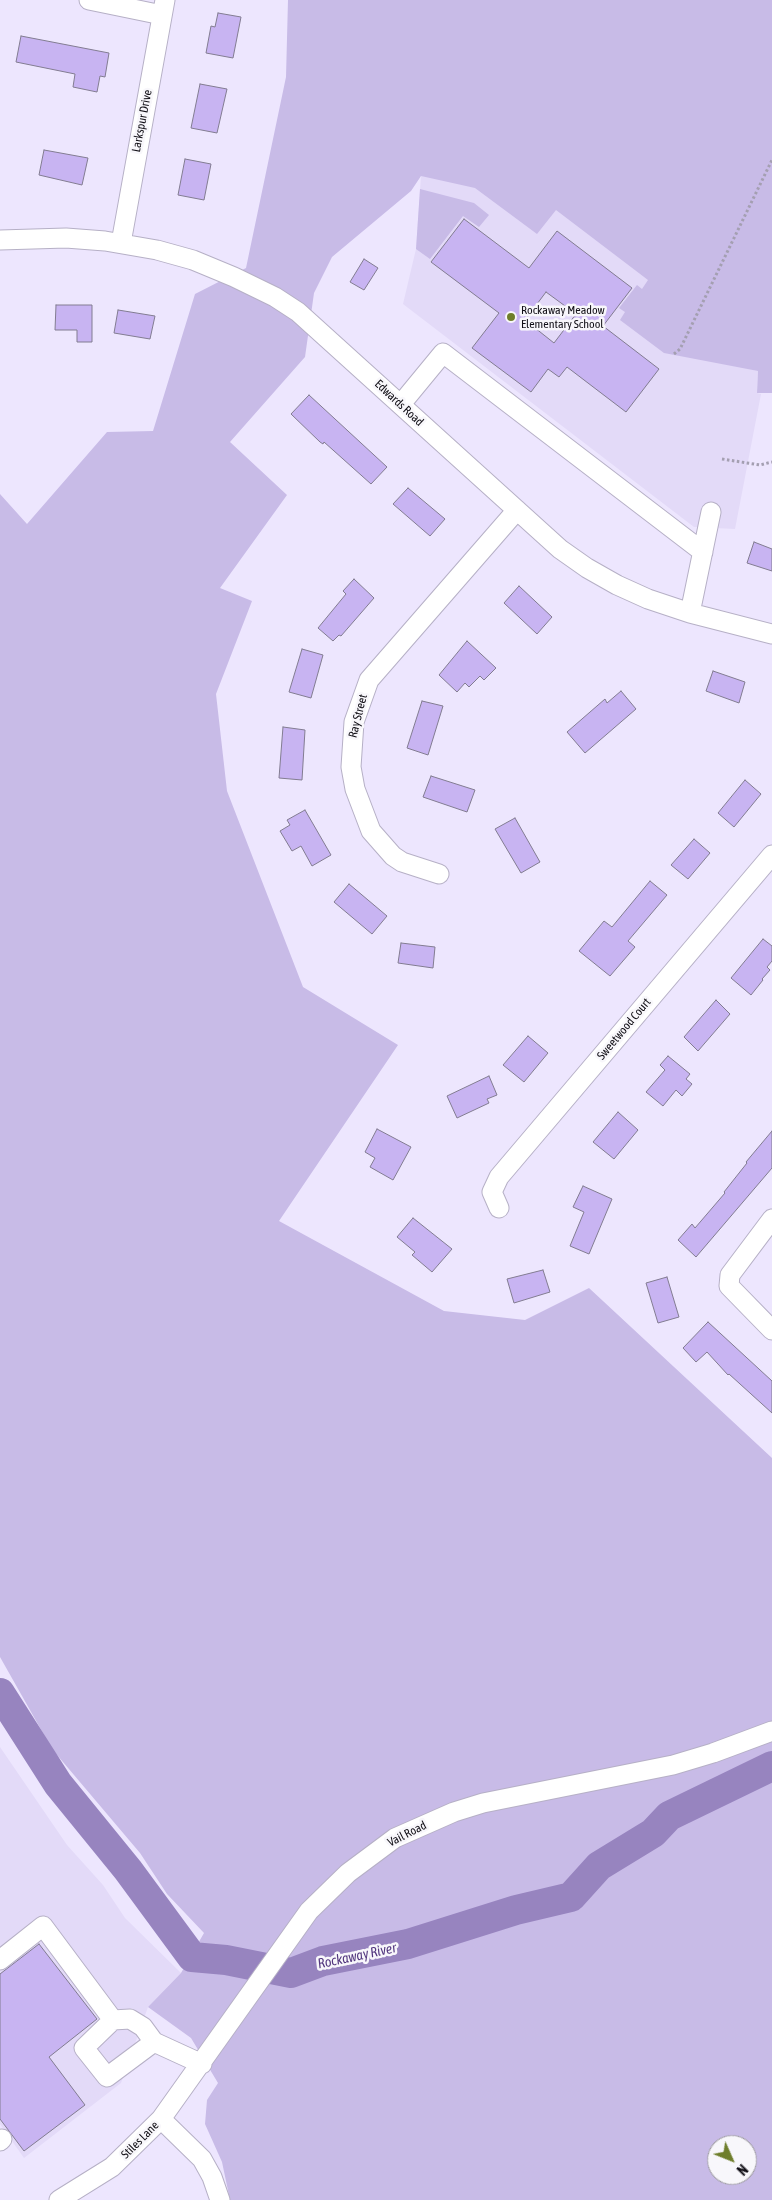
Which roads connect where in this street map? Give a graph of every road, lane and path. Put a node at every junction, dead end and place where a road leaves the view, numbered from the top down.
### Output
1 (90, 0) edge
2 (164, 8) edge
3 (772, 160) edge
4 (0, 240) edge
5 (121, 243) junction
6 (674, 354) dead end
7 (401, 404) junction
8 (722, 459) dead end
9 (772, 462) edge
10 (517, 510) junction
11 (711, 512) dead end
12 (703, 552) junction
13 (690, 613) junction
14 (772, 634) edge
15 (772, 855) edge
16 (439, 874) dead end
17 (499, 1208) dead end
18 (772, 1219) edge
19 (772, 1330) edge
20 (772, 1731) edge
21 (0, 1960) edge
22 (113, 2020) junction
23 (154, 2042) junction
24 (202, 2064) junction
25 (161, 2119) junction
26 (59, 2200) edge
27 (220, 2200) edge

1 - 2 street
2 - 5 street, Larkspur Drive
3 - 6 path
4 - 5 street, Edwards Road
5 - 7 street, Edwards Road
7 - 10 street, Edwards Road
7 - 12 street
8 - 9 path
10 - 13 street, Edwards Road
10 - 16 street, Ray Street
11 - 12 street
12 - 13 street
13 - 14 street, Edwards Road
15 - 17 street, Sweetwood Court
18 - 19 street
20 - 24 street, Vail Road
21 - 22 street
22 - 23 street
22 - 23 street
23 - 24 street
24 - 25 street, Vail Road
25 - 26 street, Stiles Lane
25 - 27 street, Stiles Lane

